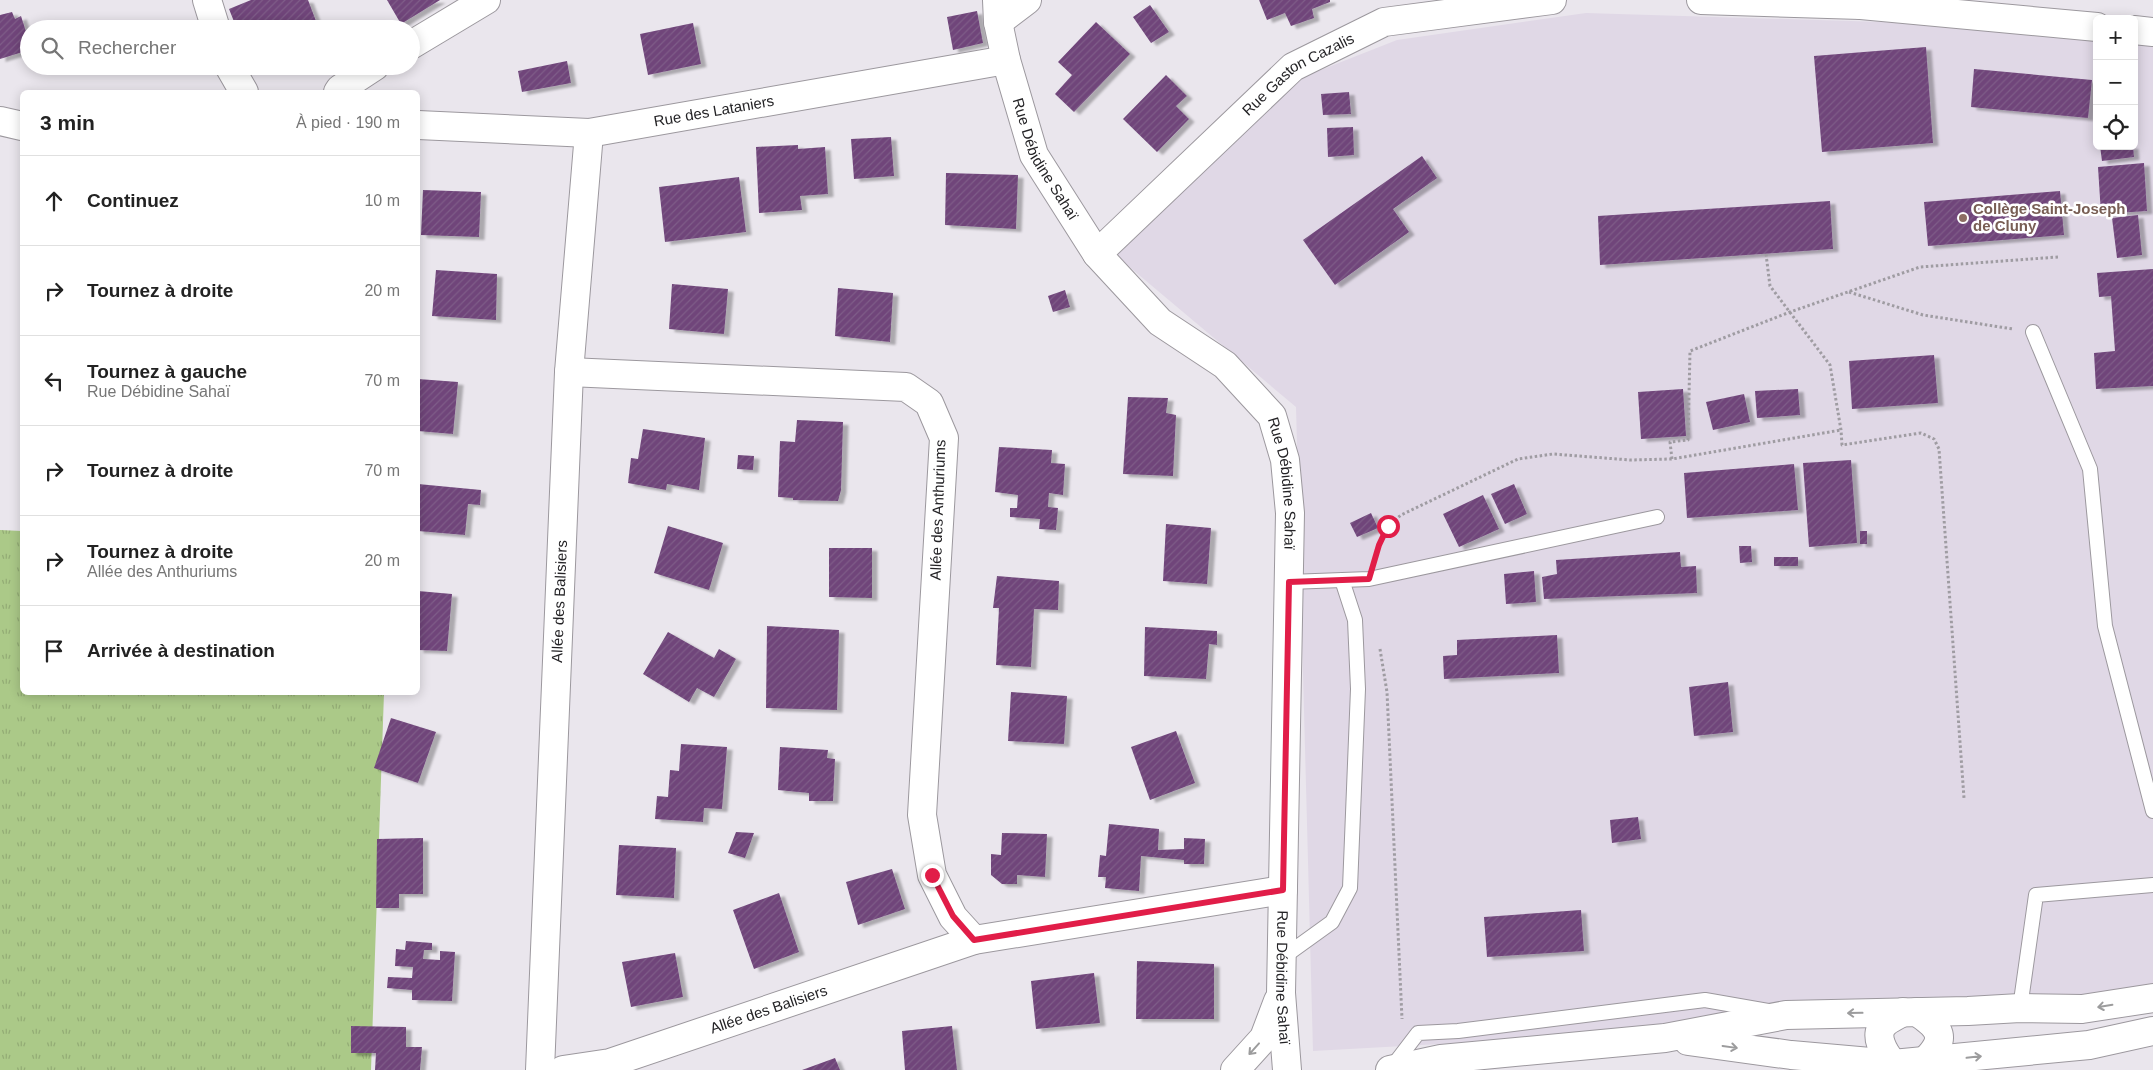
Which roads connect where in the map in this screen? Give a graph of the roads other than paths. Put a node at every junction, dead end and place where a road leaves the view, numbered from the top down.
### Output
1 (207, 0) edge
2 (486, 0) edge
3 (1027, 0) edge
4 (1552, 0) edge
5 (1701, 0) edge
6 (1861, 3) edge
7 (997, 11) edge
8 (213, 20) edge
9 (2093, 27) edge
10 (2138, 30) edge
11 (2153, 32) edge
12 (420, 40) edge
13 (1006, 60) junction
14 (234, 75) edge
15 (361, 75) edge
16 (243, 90) edge
17 (339, 90) edge
18 (0, 120) edge
19 (20, 125) edge
20 (420, 125) edge
21 (589, 133) junction
22 (1097, 254) junction
23 (2033, 332) road end
24 (569, 372) junction
25 (1657, 517) dead end
26 (1342, 580) junction
27 (1289, 582) junction
28 (2153, 811) edge
29 (2153, 885) edge
30 (1283, 890) junction
31 (974, 940) junction
32 (1282, 958) junction
33 (1281, 993) junction
34 (2153, 998) edge
35 (2020, 1008) junction
36 (1910, 1012) junction
37 (1786, 1015) junction
38 (2153, 1030) edge
39 (1664, 1038) junction
40 (1925, 1061) junction
41 (1893, 1064) junction
42 (540, 1070) edge
43 (563, 1070) edge
44 (1235, 1070) edge
45 (1287, 1070) edge
46 (1390, 1070) edge

1 - 8 street
2 - 12 street
3 - 7 street
4 - 22 street, Rue Gaston Cazalis
5 - 6 street
6 - 9 street
7 - 13 street, Rue Débidine Sahaï
10 - 11 street
13 - 21 street, Rue des Lataniers
13 - 22 street, Rue Débidine Sahaï
14 - 16 street
15 - 17 street
18 - 19 street
20 - 21 street, Rue des Lataniers
21 - 24 street, Allée des Balisiers
22 - 27 street, Rue Débidine Sahaï
23 - 28 lane
24 - 31 street, Allée des Anthuriums
24 - 42 street, Allée des Balisiers
25 - 26 lane
26 - 27 lane
26 - 32 lane
27 - 30 street, Rue Débidine Sahaï
29 - 35 lane
30 - 31 street, Allée des Balisiers
30 - 32 street, Rue Débidine Sahaï
31 - 43 street, Allée des Balisiers
32 - 33 street, Rue Débidine Sahaï
33 -> 44 street
33 - 45 street, Rue Débidine Sahaï
34 -> 35 street
35 - 36 street
36 -> 37 street
36 - 40 street
36 - 41 street
37 - 39 street
37 - 46 lane
40 -> 38 street
39 -> 41 street
39 - 46 street
40 - 41 street

